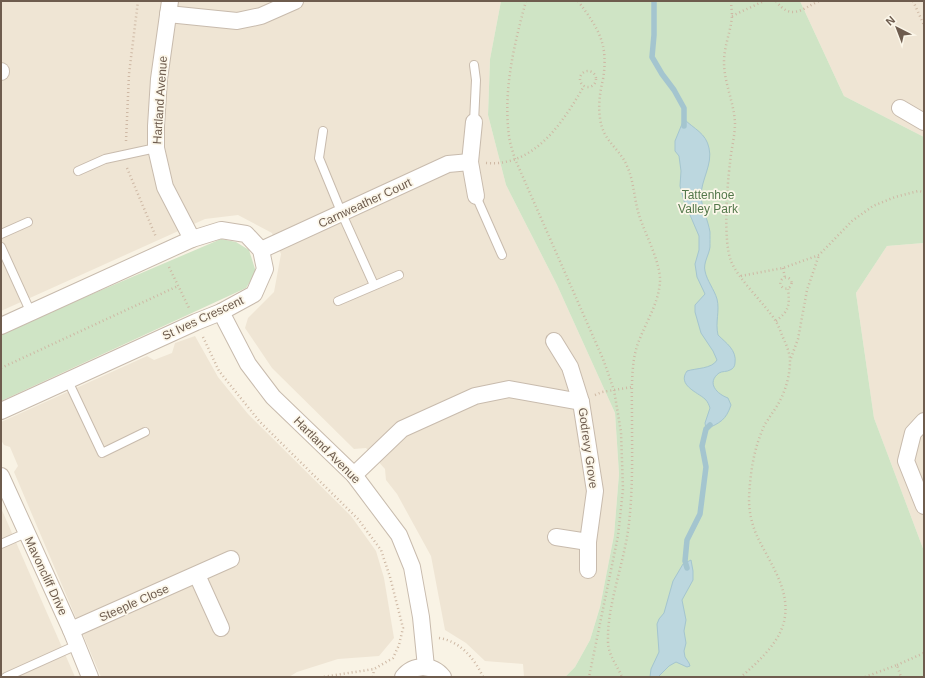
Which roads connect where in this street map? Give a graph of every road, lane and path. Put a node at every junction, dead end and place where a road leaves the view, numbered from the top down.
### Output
1 (295, 1) edge
2 (578, 1) edge
3 (730, 1) edge
4 (764, 1) edge
5 (776, 1) edge
6 (819, 1) edge
7 (913, 1) edge
8 (169, 7) edge
9 (732, 16) junction
10 (924, 24) edge
11 (474, 65) dead end
12 (596, 80) junction
13 (602, 82) junction
14 (584, 86) junction
15 (900, 108) dead end
16 (474, 122) joint
17 (924, 122) edge
18 (323, 131) dead end
19 (156, 148) junction
20 (470, 162) junction
21 (78, 171) dead end
22 (924, 192) edge
23 (476, 196) joint
24 (342, 214) junction
25 (28, 222) dead end
26 (1, 234) edge
27 (192, 240) junction
28 (1, 247) edge
29 (261, 250) junction
30 (502, 255) dead end
31 (819, 255) junction
32 (783, 268) junction
33 (400, 275) dead end
34 (740, 276) junction
35 (785, 278) junction
36 (374, 285) junction
37 (178, 286) dead end
38 (788, 289) junction
39 (338, 302) dead end
40 (220, 312) junction
41 (31, 313) junction
42 (776, 321) junction
43 (1, 326) edge
44 (554, 341) dead end
45 (791, 359) junction
46 (1, 368) edge
47 (68, 380) junction
48 (632, 387) junction
49 (581, 402) junction
50 (1, 411) edge
51 (924, 421) edge
52 (145, 432) dead end
53 (354, 475) junction
54 (1, 476) edge
55 (924, 506) edge
56 (26, 533) junction
57 (556, 537) dead end
58 (588, 542) junction
59 (1, 544) edge
60 (231, 559) dead end
61 (588, 570) dead end
62 (196, 575) junction
63 (221, 628) dead end
64 (423, 636) junction
65 (74, 637) junction
66 (924, 652) edge
67 (897, 665) junction
68 (426, 667) junction
69 (374, 669) dead end
70 (6, 677) edge
71 (90, 677) edge
72 (373, 677) edge
73 (403, 677) edge
74 (443, 677) edge
75 (483, 677) edge
76 (622, 677) edge
77 (741, 677) edge
78 (865, 677) edge
79 (901, 677) edge

1 - 8 street
2 - 13 path
3 - 9 path
4 - 9 path
5 - 6 path
7 - 10 path
8 - 19 street, Hartland Avenue
9 - 34 path
11 - 16 lane
12 - 13 path
12 - 14 path
12 - 14 path
13 - 48 path
14 - 20 path
15 - 17 street
16 - 20 street
18 - 24 lane
19 - 21 lane
19 - 27 street, Hartland Avenue
20 - 23 street
20 - 24 street, Carnweather Court
22 - 31 path
23 - 30 lane
24 - 29 street, Carnweather Court
24 - 36 lane
25 - 26 lane
27 - 29 street
27 - 41 street
28 - 41 lane
29 - 40 street, St Ives Crescent
31 - 32 path
31 - 45 path
32 - 34 path
32 - 35 path
33 - 36 lane
34 - 42 path
35 - 38 path
35 - 38 path
36 - 39 lane
37 - 46 path
38 - 42 path
40 - 47 street, St Ives Crescent
40 - 53 street, Hartland Avenue
41 - 43 street
42 - 45 path
44 - 49 street, Godrevy Grove
45 - 77 path
47 - 50 street, St Ives Crescent
47 - 52 lane
48 - 49 path
48 - 76 path
49 - 53 street, Godrevy Grove
49 - 58 street, Godrevy Grove
51 - 55 street
53 - 64 street, Hartland Avenue
54 - 56 street, Mavoncliff Drive
56 - 59 lane
56 - 65 street, Mavoncliff Drive
57 - 58 street
58 - 61 street, Godrevy Grove
60 - 62 street, Steeple Close
62 - 63 street
62 - 65 street, Steeple Close
64 - 68 street, Hartland Avenue
64 - 75 path
65 - 70 lane
65 - 71 street, Mavoncliff Drive
66 - 67 path
67 - 78 path
67 - 79 path
68 - 73 street
68 - 74 street
69 - 72 path

